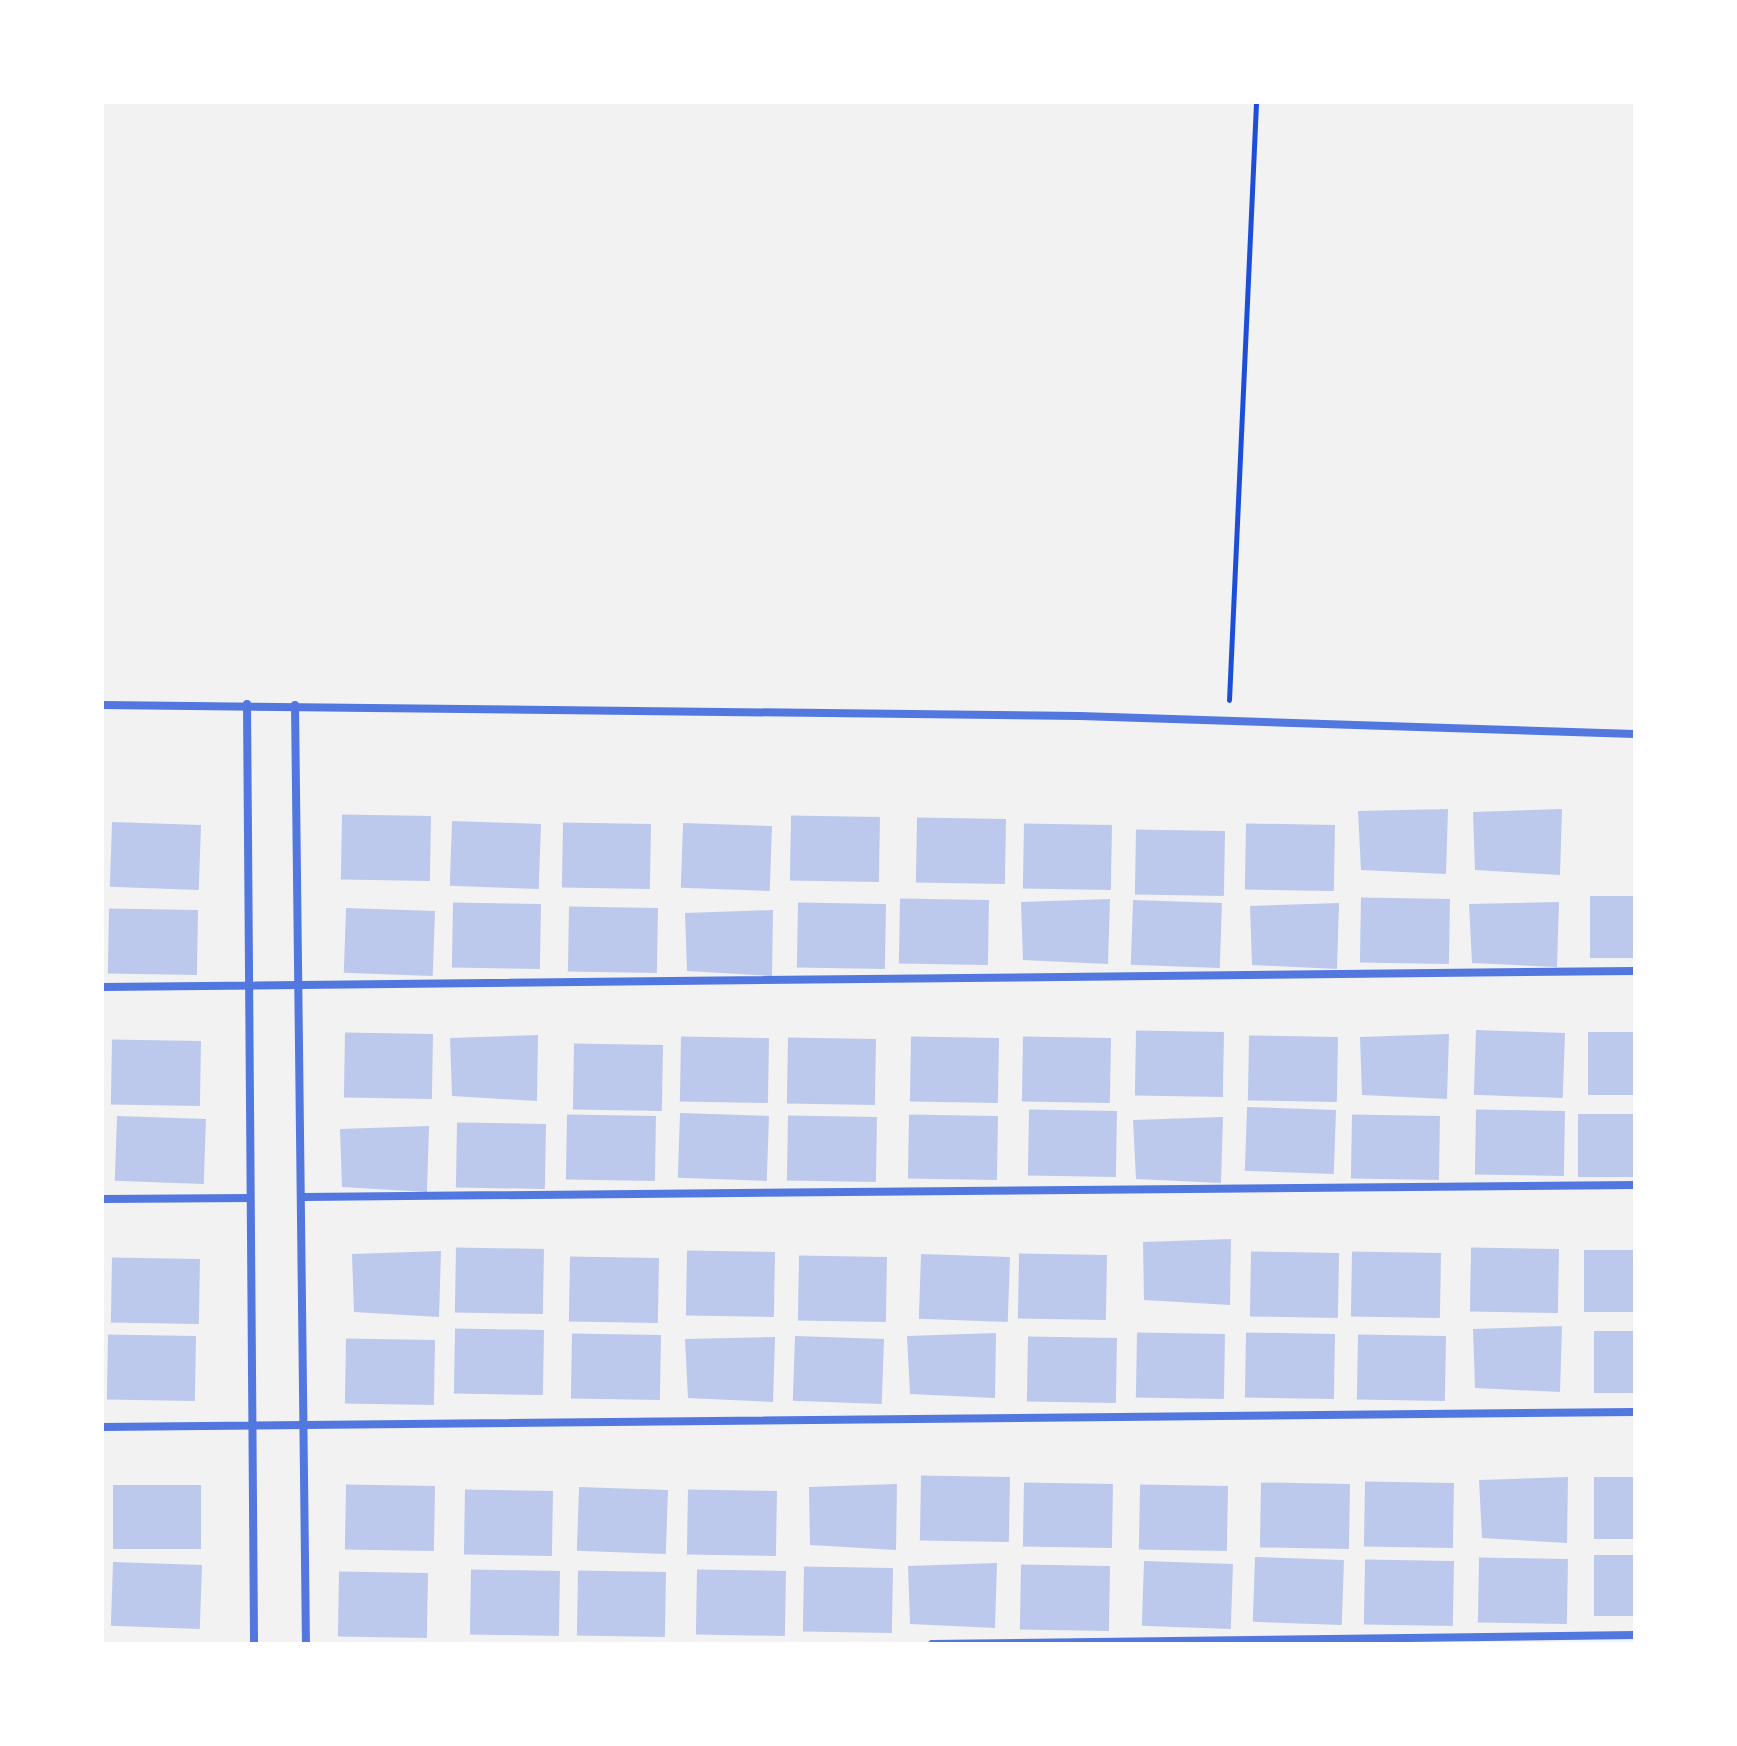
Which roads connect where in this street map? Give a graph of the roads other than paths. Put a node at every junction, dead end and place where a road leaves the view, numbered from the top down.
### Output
1 (247, 704) junction
2 (102, 705) edge
3 (295, 705) junction
4 (1635, 734) edge
5 (1635, 971) edge
6 (301, 985) junction
7 (248, 986) junction
8 (102, 987) edge
9 (1635, 1185) edge
10 (303, 1197) junction
11 (250, 1198) junction
12 (102, 1199) edge
13 (1635, 1412) edge
14 (304, 1425) junction
15 (252, 1426) junction
16 (102, 1427) edge
17 (1635, 1635) edge
18 (254, 1644) edge
19 (306, 1644) edge
20 (932, 1644) edge

1 - 2 street
1 - 3 street
1 - 7 street
3 - 4 street
3 - 6 street
5 - 6 street
6 - 7 street
6 - 10 street
7 - 8 street
7 - 11 street
9 - 10 street
10 - 14 street
11 - 12 street
11 - 15 street
13 - 14 street
14 - 15 street
14 - 19 street
15 - 16 street
15 - 18 street
17 - 20 street

